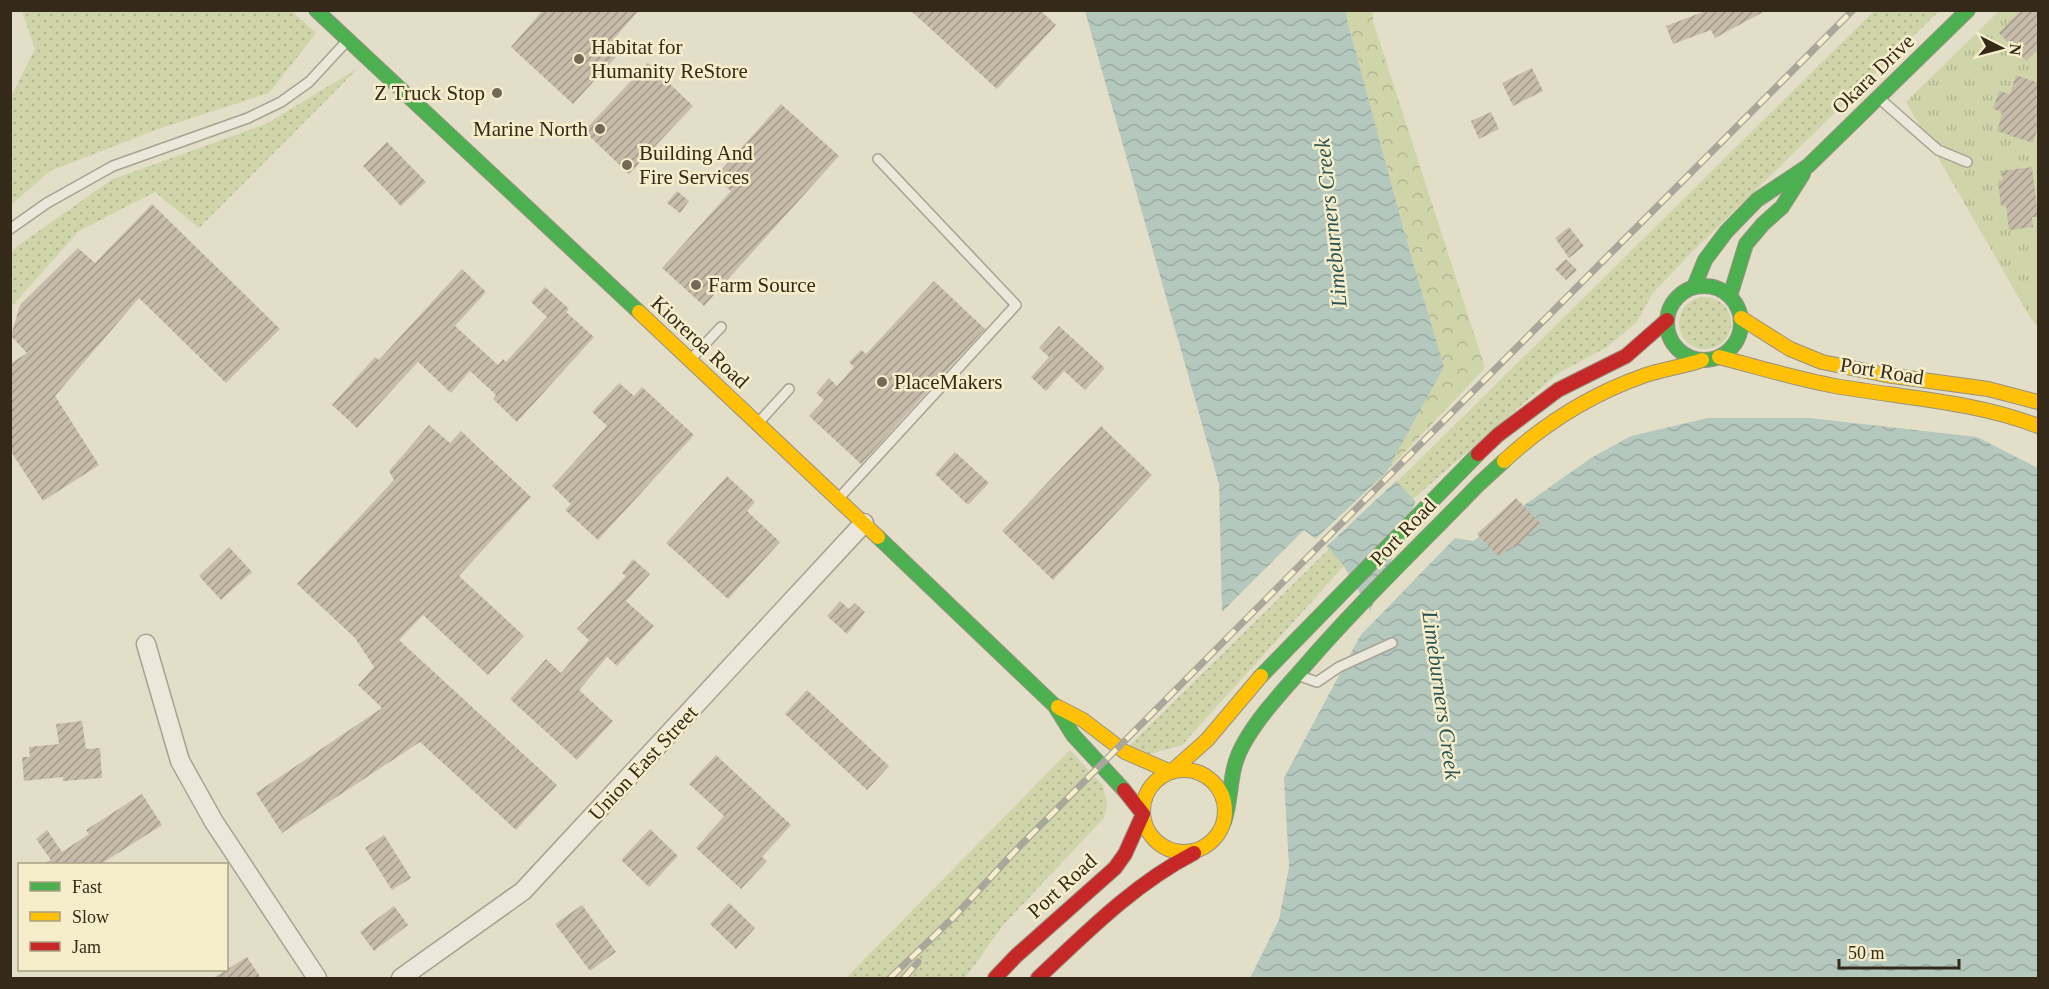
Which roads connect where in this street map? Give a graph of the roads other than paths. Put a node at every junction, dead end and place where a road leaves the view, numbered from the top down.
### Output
1 (316, 10) edge
2 (1968, 10) edge
3 (347, 41) junction
4 (1879, 98) junction
5 (878, 159) dead end
6 (1967, 162) dead end
7 (1808, 166) junction
8 (10, 229) edge
9 (1694, 287) junction
10 (1730, 296) junction
11 (1741, 318) junction
12 (1667, 320) junction
13 (721, 327) dead end
14 (1719, 357) junction
15 (1702, 360) junction
16 (689, 361) junction
17 (789, 389) dead end
18 (2038, 402) edge
19 (757, 424) junction
20 (2038, 426) edge
21 (838, 499) junction
22 (864, 523) junction
23 (1392, 643) dead end
24 (147, 644) dead end
25 (1296, 675) junction
26 (1054, 706) junction
27 (1171, 772) junction
28 (1143, 814) junction
29 (1224, 822) junction
30 (1200, 850) junction
31 (317, 978) edge
32 (401, 978) edge
33 (995, 978) edge
34 (1038, 978) edge

1 - 3 main road, Kioreroa Road
2 - 4 main road, Okara Drive
3 - 8 lane
3 - 16 main road, Kioreroa Road
4 - 6 lane
4 - 7 main road, Okara Drive
5 - 21 lane
7 - 9 main road, Okara Drive
7 - 10 main road, Okara Drive
9 - 10 main road
9 - 12 main road
10 - 11 main road
11 - 14 main road
11 - 18 main road, Port Road
12 - 15 main road
12 - 27 main road, Port Road
13 - 16 lane
14 - 15 main road
14 - 20 main road, Port Road
15 - 25 main road, Port Road
16 - 19 main road, Kioreroa Road
17 - 19 lane
19 - 21 main road, Kioreroa Road
21 - 22 main road, Kioreroa Road
22 - 26 main road, Kioreroa Road
22 - 32 street, Union East Street
23 - 25 lane
24 - 31 street
25 - 29 main road, Port Road
26 - 27 main road, Kioreroa Road
26 - 28 main road, Kioreroa Road
27 - 28 main road, Port Road
27 - 29 main road
28 - 30 main road
28 - 33 main road, Port Road
29 - 30 main road, Port Road
30 - 34 main road, Port Road

